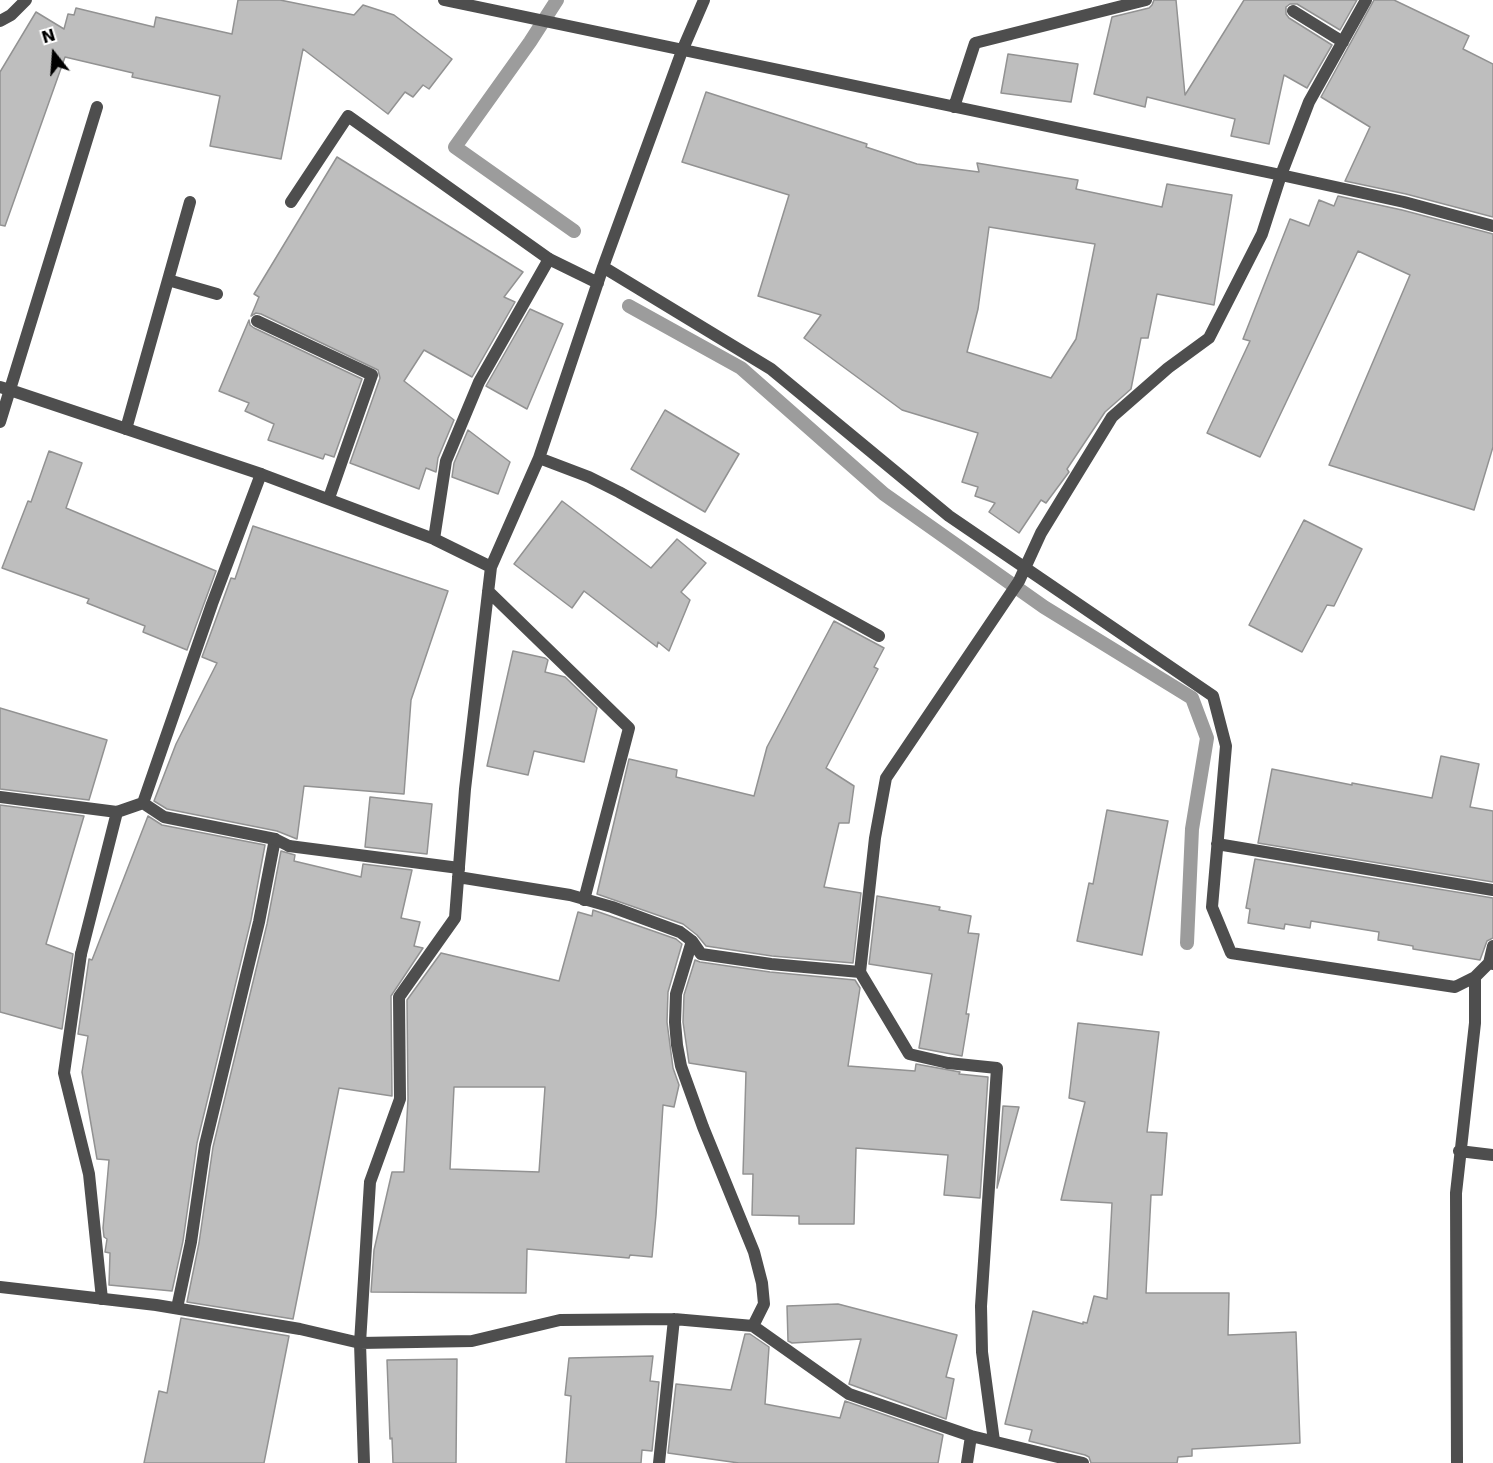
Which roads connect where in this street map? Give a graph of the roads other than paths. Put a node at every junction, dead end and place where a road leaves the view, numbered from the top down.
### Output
1 (26, 0) edge
2 (444, 0) edge
3 (704, 0) edge
4 (1146, 0) edge
5 (1366, 0) edge
6 (1293, 10) dead end
7 (0, 21) edge
8 (1343, 42) junction
9 (682, 51) junction
10 (98, 107) dead end
11 (954, 107) junction
12 (1281, 175) junction
13 (291, 201) dead end
14 (190, 202) dead end
15 (1493, 226) edge
16 (549, 259) junction
17 (603, 267) junction
18 (168, 280) junction
19 (598, 283) junction
20 (217, 294) dead end
21 (257, 321) dead end
22 (5, 388) edge
23 (0, 422) edge
24 (126, 429) junction
25 (539, 458) junction
26 (261, 474) junction
27 (329, 498) junction
28 (434, 539) junction
29 (491, 567) junction
30 (1026, 568) junction
31 (489, 591) junction
32 (879, 636) dead end
33 (0, 797) edge
34 (144, 803) junction
35 (117, 812) junction
36 (275, 839) junction
37 (1217, 844) junction
38 (458, 872) junction
39 (1493, 890) edge
40 (584, 900) junction
41 (692, 941) junction
42 (1493, 946) edge
43 (1491, 964) edge
44 (860, 972) junction
45 (1475, 976) junction
46 (1459, 1151) junction
47 (1493, 1155) edge
48 (0, 1287) edge
49 (102, 1299) junction
50 (177, 1308) junction
51 (674, 1319) junction
52 (753, 1326) junction
53 (360, 1343) junction
54 (970, 1436) junction
55 (994, 1441) junction
56 (364, 1463) edge
57 (659, 1463) edge
58 (967, 1463) edge
59 (1083, 1463) edge
60 (1457, 1463) edge

1 - 7 street
2 - 9 street
3 - 9 street
4 - 11 street
5 - 8 street
6 - 8 street
8 - 12 street
9 - 11 street
9 - 17 street
10 - 22 street
11 - 12 street
12 - 15 street
12 - 30 street
13 - 16 street
14 - 18 street
16 - 19 street
16 - 28 street
17 - 19 street
17 - 30 street
18 - 20 street
18 - 24 street
19 - 25 street
21 - 27 street
22 - 23 street
22 - 24 street
24 - 26 street
25 - 29 street
25 - 32 street
26 - 27 street
26 - 34 street
27 - 28 street
28 - 29 street
29 - 31 street
30 - 37 street
30 - 44 street
31 - 38 street
31 - 40 street
33 - 35 street
34 - 35 street
34 - 36 street
35 - 49 street
36 - 38 street
36 - 50 street
37 - 39 street
37 - 45 street
38 - 40 street
38 - 53 street
40 - 41 street
41 - 44 street
41 - 52 street
42 - 43 street
43 - 45 street
44 - 55 street
45 - 46 street
46 - 47 street
46 - 60 street
48 - 49 street
49 - 50 street
50 - 53 street
51 - 52 street
51 - 53 street
51 - 57 street
52 - 54 street
53 - 56 street
54 - 55 street
54 - 58 street
55 - 59 street

